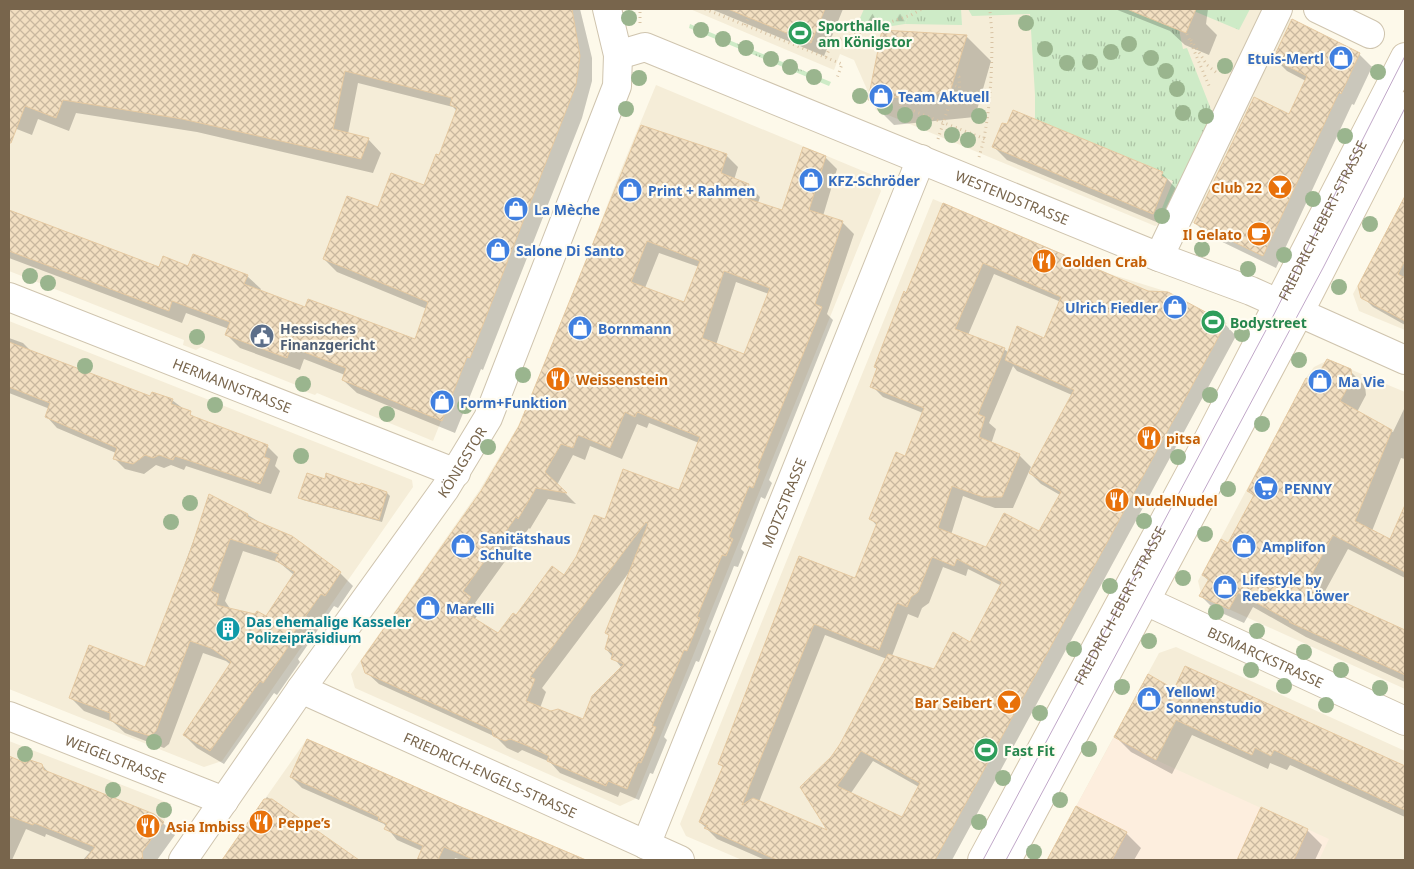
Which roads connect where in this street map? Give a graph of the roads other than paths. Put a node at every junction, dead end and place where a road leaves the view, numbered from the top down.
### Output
1 (607, 9) edge
2 (1318, 9) edge
3 (1286, 12) edge
4 (1370, 34) dead end
5 (618, 55) junction
6 (1405, 57) edge
7 (1405, 106) edge
8 (921, 160) junction
9 (1159, 257) junction
10 (9, 297) edge
11 (1289, 308) junction
12 (1405, 360) edge
13 (456, 473) junction
14 (1136, 597) junction
15 (301, 689) junction
16 (9, 716) edge
17 (1405, 720) edge
18 (224, 801) junction
19 (646, 845) junction
20 (183, 860) edge
21 (680, 860) edge
22 (982, 860) edge
23 (1007, 860) edge

1 - 5 street, KÖNIGSTOR
2 - 4 street
3 - 9 street
5 - 8 street, WESTENDSTRASSE
5 - 13 street, KÖNIGSTOR
6 - 11 street, FRIEDRICH-EBERT-STRASSE
7 - 11 street, FRIEDRICH-EBERT-STRASSE
8 - 9 street, WESTENDSTRASSE
8 - 19 street, MOTZSTRASSE
9 - 11 street, WESTENDSTRASSE
10 - 13 street, HERMANNSTRASSE
11 - 12 street, WESTENDSTRASSE
11 - 14 street, FRIEDRICH-EBERT-STRASSE
13 - 15 street, KÖNIGSTOR
14 - 17 street, BISMARCKSTRASSE
14 - 22 street, FRIEDRICH-EBERT-STRASSE
14 - 23 street, FRIEDRICH-EBERT-STRASSE
15 - 18 street, KÖNIGSTOR
15 - 19 street, FRIEDRICH-ENGELS-STRASSE
16 - 18 street, WEIGELSTRASSE
18 - 20 street, KÖNIGSTOR
19 - 21 street, FRIEDRICH-ENGELS-STRASSE

